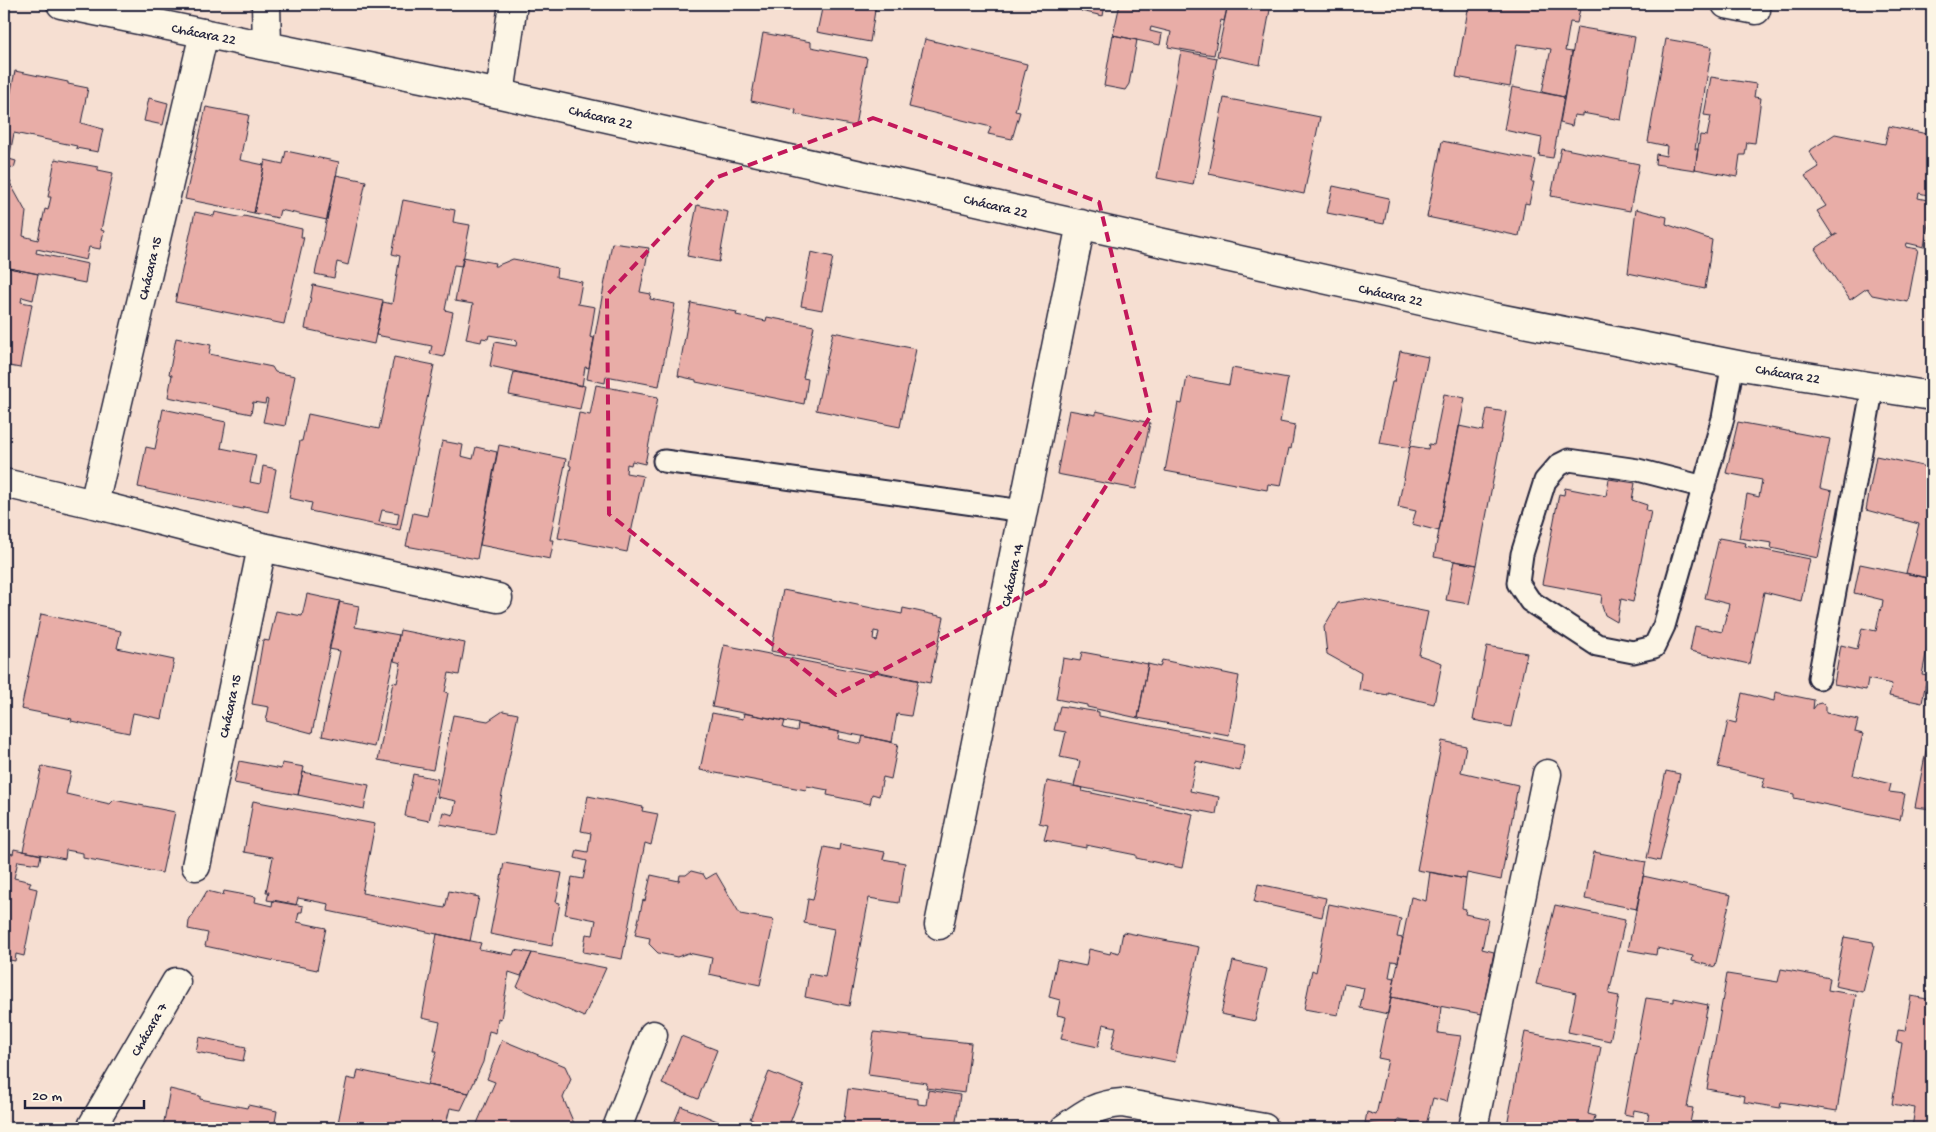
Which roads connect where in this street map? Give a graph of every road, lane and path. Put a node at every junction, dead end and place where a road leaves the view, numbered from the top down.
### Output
1 (61, 4) edge
2 (266, 4) edge
3 (513, 4) edge
4 (1726, 4) edge
5 (1756, 10) dead end
6 (204, 33) junction
7 (268, 46) junction
8 (500, 94) junction
9 (1081, 224) junction
10 (1733, 363) junction
11 (1873, 386) junction
12 (1932, 396) edge
13 (664, 462) dead end
14 (4, 483) edge
15 (1704, 487) junction
16 (94, 504) junction
17 (1024, 511) junction
18 (262, 547) junction
19 (498, 598) dead end
20 (1819, 678) dead end
21 (1548, 774) dead end
22 (196, 866) dead end
23 (939, 925) dead end
24 (176, 982) dead end
25 (654, 1035) dead end
26 (91, 1128) edge
27 (617, 1128) edge
28 (1065, 1128) edge
29 (1264, 1128) edge
30 (1473, 1128) edge

1 - 6 street, Chácara 22
2 - 7 street
3 - 8 street
4 - 5 street
6 - 7 street, Chácara 22
6 - 16 street, Chácara 15
7 - 8 street, Chácara 22
8 - 9 street, Chácara 22
9 - 10 street, Chácara 22
9 - 17 street, Chácara 14
10 - 11 street, Chácara 22
10 - 15 lane
11 - 12 street, Chácara 22
11 - 20 lane
13 - 17 lane
14 - 16 street
15 - 15 lane
16 - 18 street
17 - 23 street, Chácara 14
18 - 19 street
18 - 22 street, Chácara 15
21 - 30 street
24 - 26 street, Chácara 7
25 - 27 street
28 - 29 street

